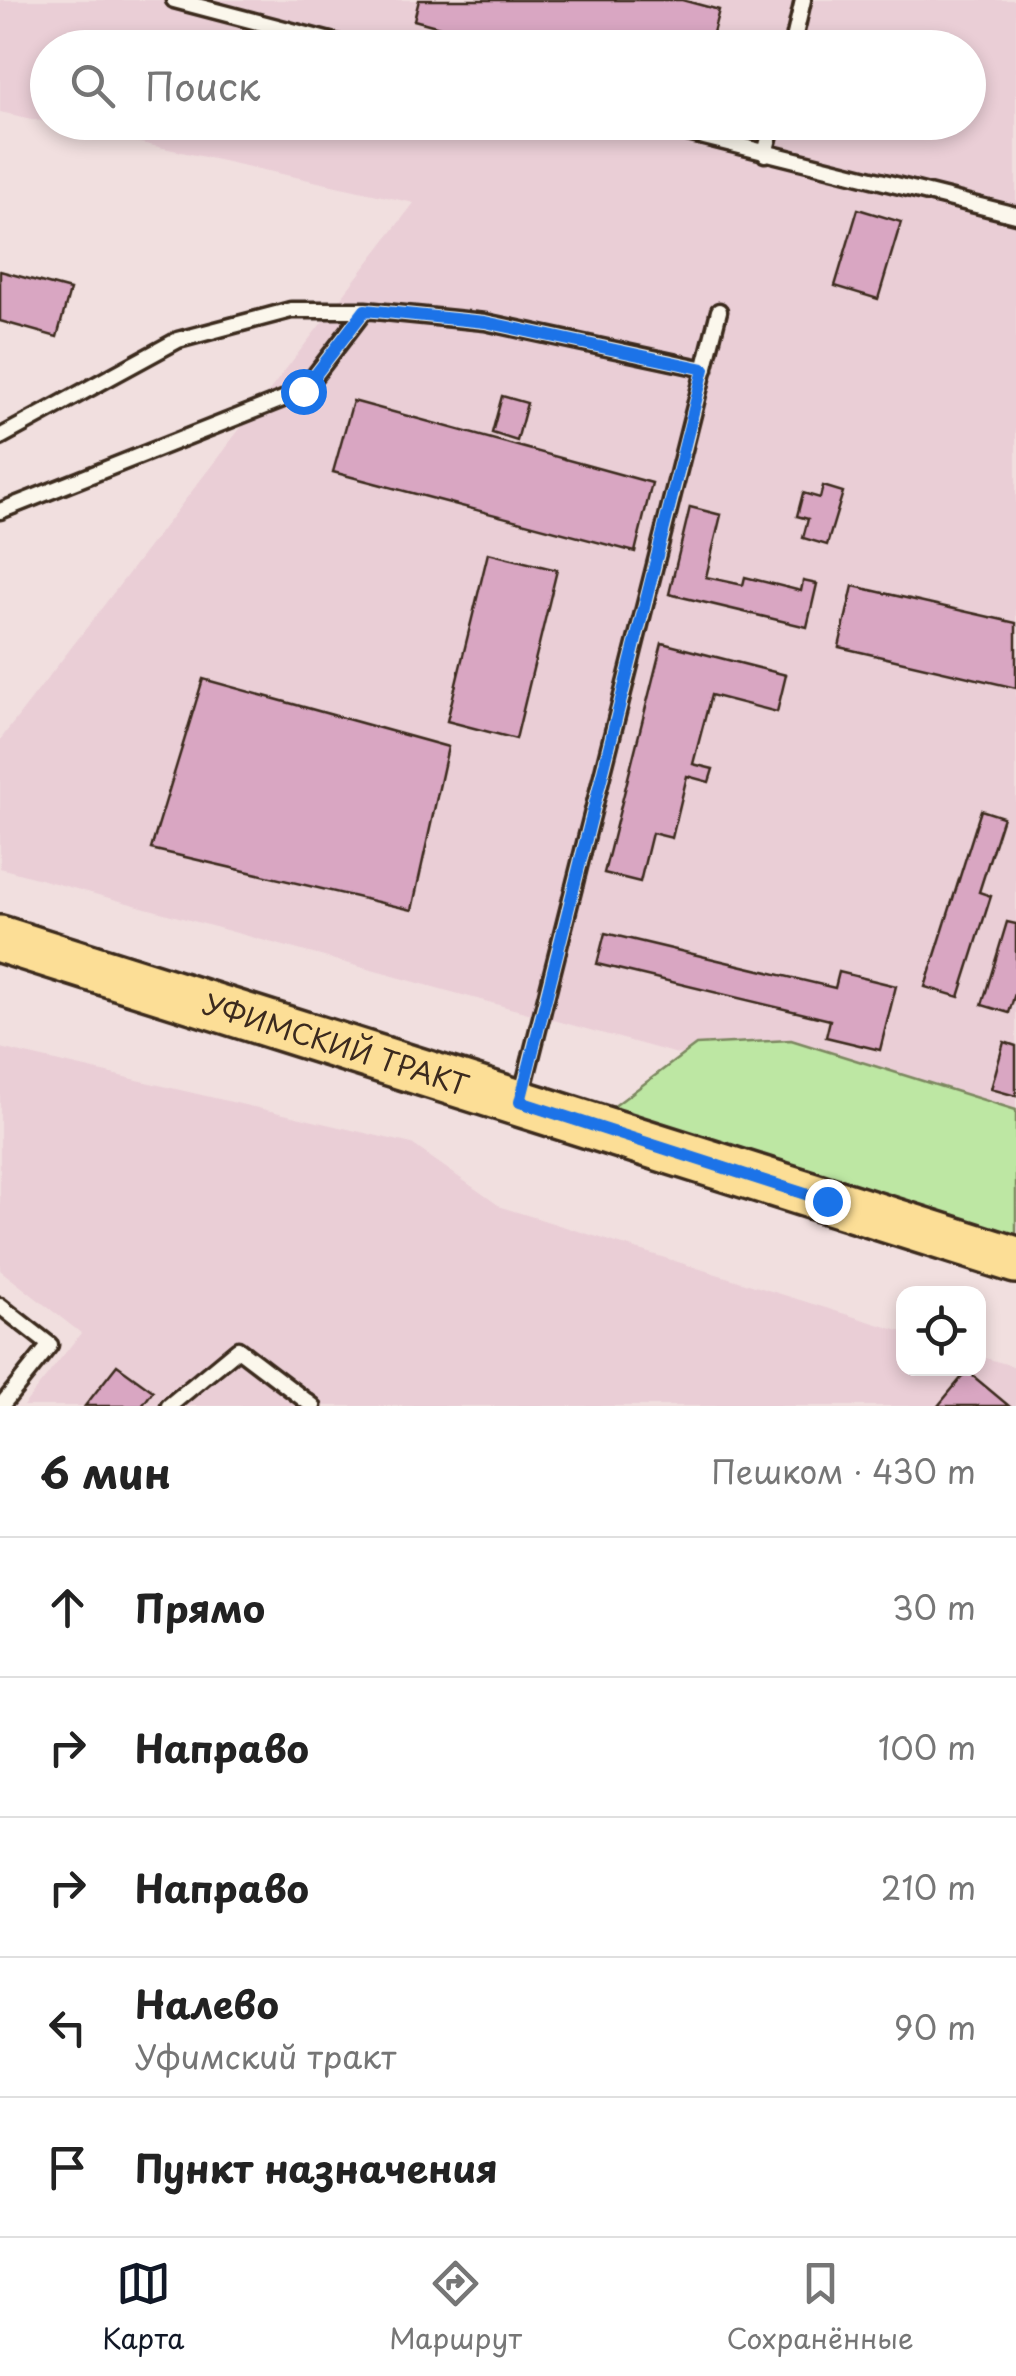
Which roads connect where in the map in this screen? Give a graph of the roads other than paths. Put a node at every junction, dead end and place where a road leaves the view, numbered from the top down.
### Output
1 (174, 0) edge
2 (803, 0) edge
3 (288, 30) edge
4 (796, 30) edge
5 (713, 140) edge
6 (769, 140) edge
7 (766, 154) junction
8 (1016, 215) edge
9 (365, 310) junction
10 (720, 311) dead end
11 (704, 369) junction
12 (0, 436) edge
13 (0, 511) edge
14 (0, 939) edge
15 (520, 1102) junction
16 (1016, 1260) edge
17 (0, 1306) edge
18 (1, 1406) edge
19 (168, 1406) edge
20 (313, 1406) edge

1 - 3 lane
2 - 4 lane
5 - 7 lane
6 - 7 lane
7 - 8 lane
9 - 11 lane
9 - 12 lane
9 - 13 lane
10 - 11 lane
11 - 15 lane
14 - 15 main road, УФИМСКИЙ ТРАКТ
15 - 16 main road, УФИМСКИЙ ТРАКТ
17 - 18 lane
19 - 20 lane

